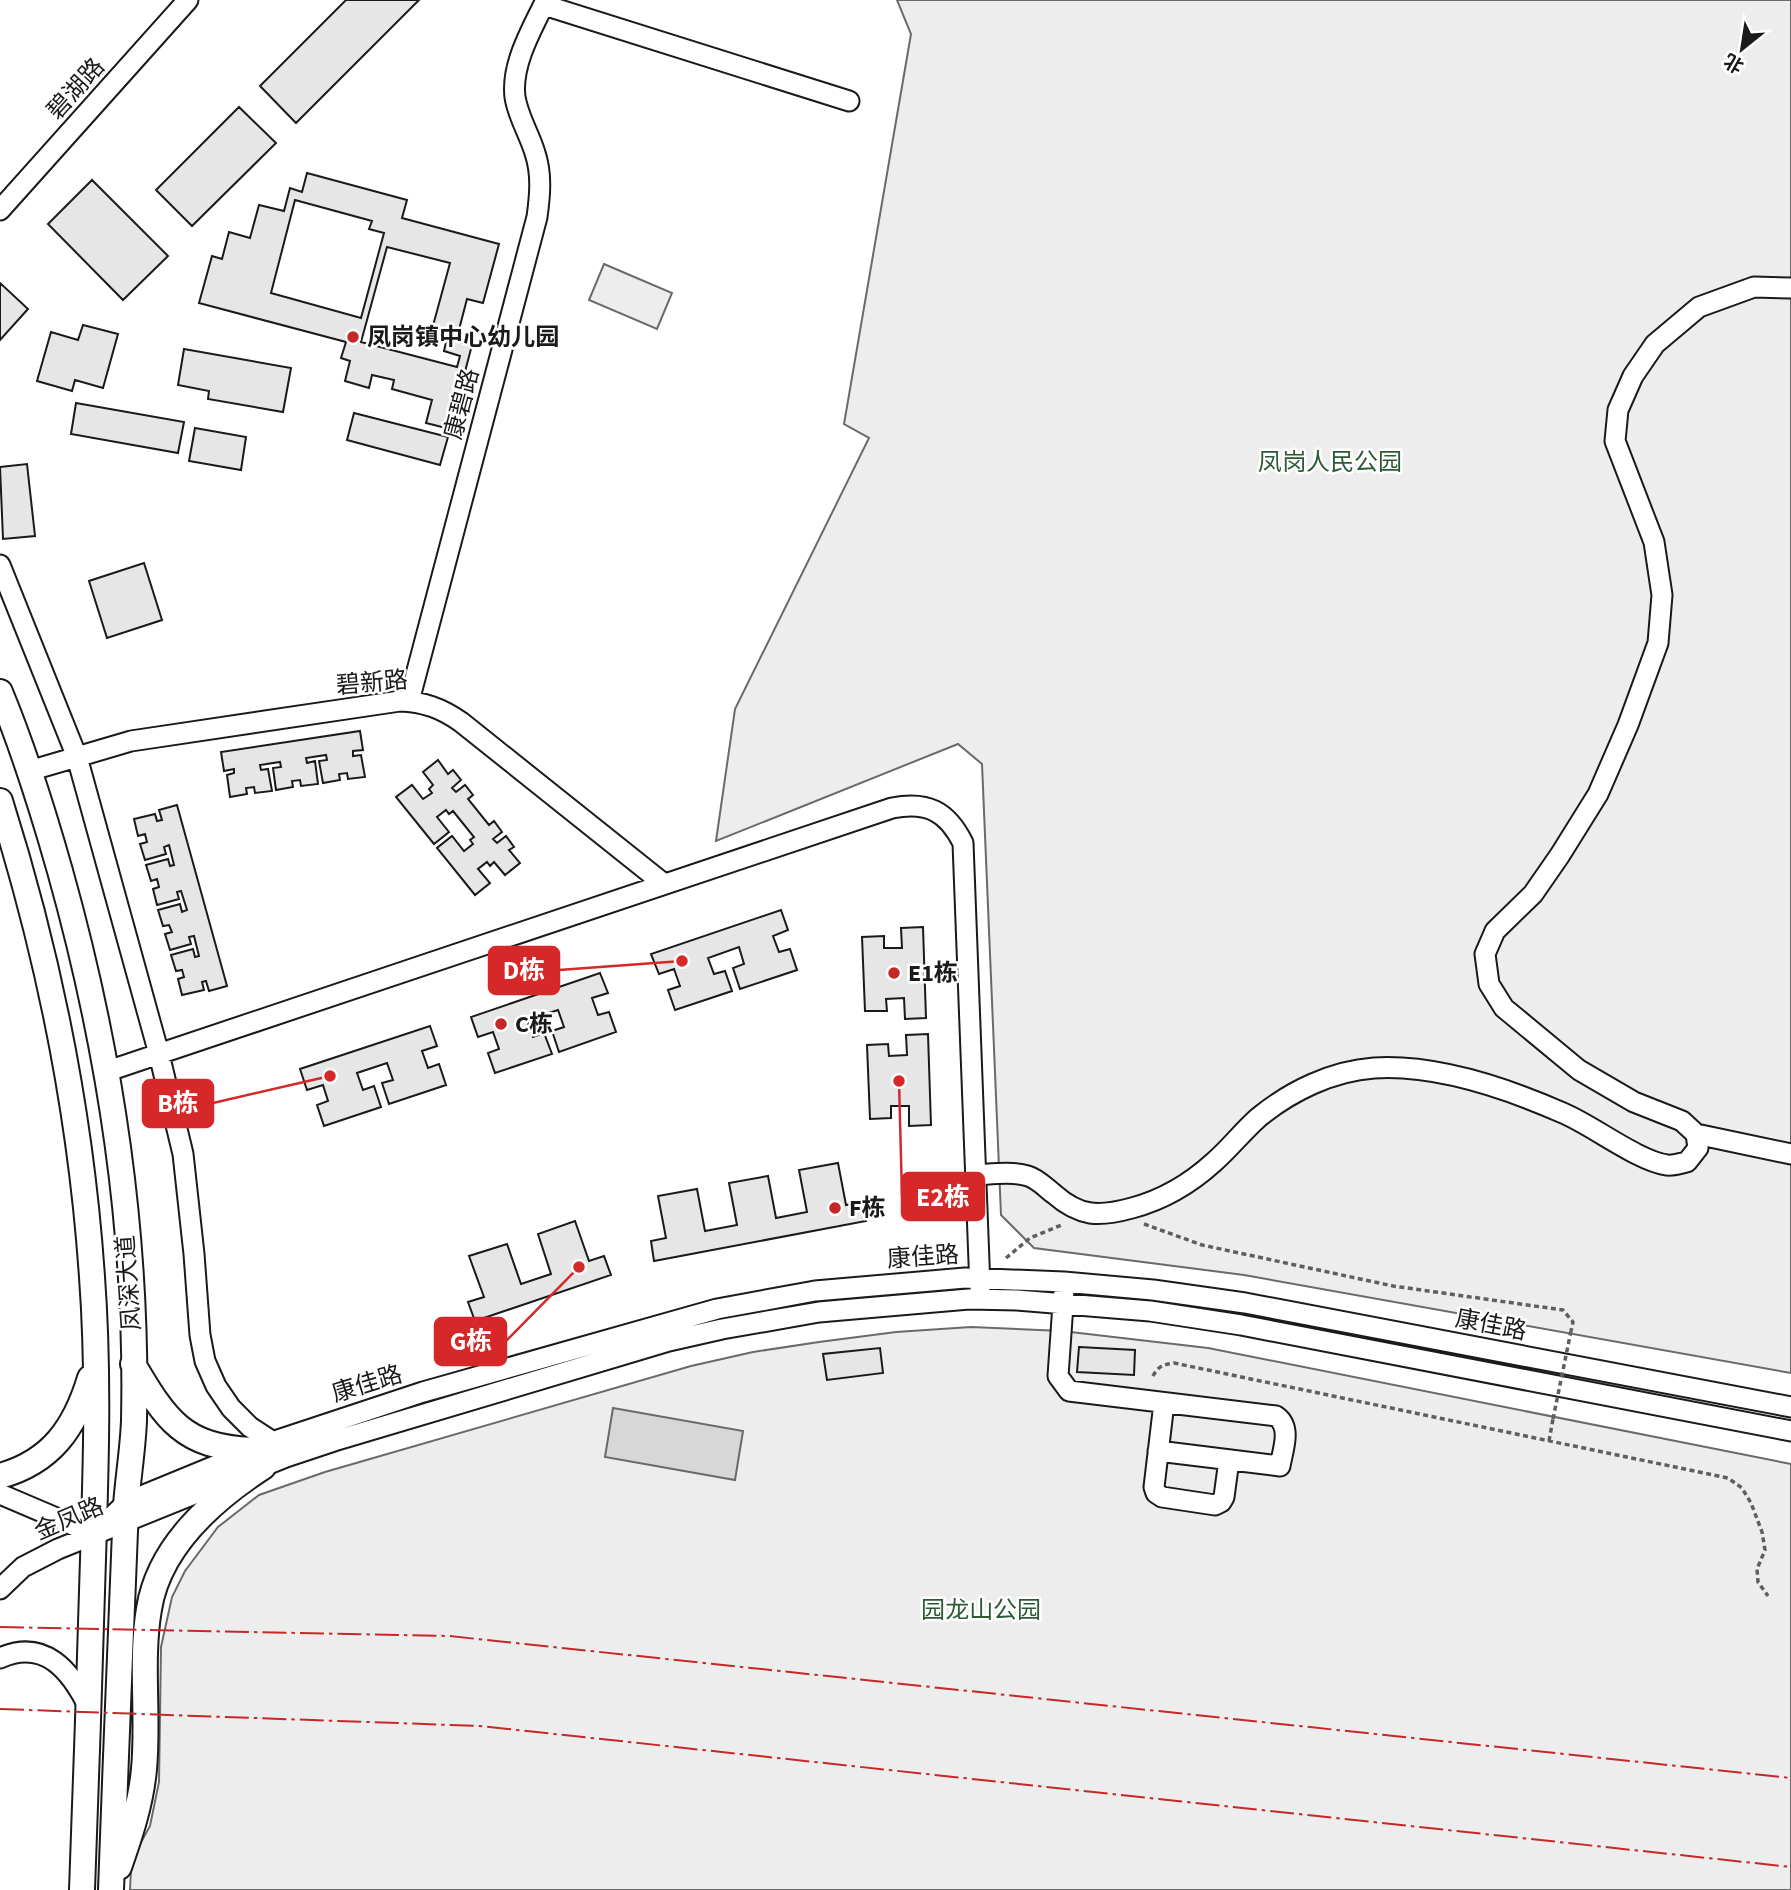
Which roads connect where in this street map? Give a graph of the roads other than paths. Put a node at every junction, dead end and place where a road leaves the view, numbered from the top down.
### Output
1 (188, 0) edge
2 (545, 2) edge
3 (849, 101) dead end
4 (0, 210) edge
5 (1791, 288) edge
6 (0, 565) edge
7 (0, 692) edge
8 (409, 701) junction
9 (77, 757) junction
10 (29, 771) junction
11 (0, 802) edge
12 (664, 884) junction
13 (159, 1054) junction
14 (105, 1072) junction
15 (1696, 1135) junction
16 (1791, 1154) edge
17 (975, 1175) junction
18 (979, 1278) junction
19 (1064, 1282) junction
20 (980, 1299) junction
21 (1063, 1303) junction
22 (96, 1346) junction
23 (133, 1364) junction
24 (1164, 1403) junction
25 (1791, 1407) edge
26 (1791, 1431) edge
27 (1158, 1451) junction
28 (262, 1453) junction
29 (1229, 1460) junction
30 (0, 1476) edge
31 (0, 1493) edge
32 (126, 1511) junction
33 (94, 1534) junction
34 (0, 1589) edge
35 (0, 1658) edge
36 (89, 1709) junction
37 (111, 1889) edge
38 (82, 1890) edge

1 - 4 street, 碧湖路
2 - 3 street
2 - 8 street, 康碧路
5 - 15 street
6 - 9 street
7 - 10 main road, 凤深大道
8 - 9 street, 碧新路
8 - 12 street, 碧新路
9 - 10 street, 碧新路
9 - 13 street
10 - 14 main road, 凤深大道
11 - 22 main road, 凤深大道
12 - 13 street
12 - 17 street
13 - 14 street
13 - 28 street
14 - 23 main road, 凤深大道
15 - 16 street
15 - 17 street
17 - 18 street
18 - 19 street, 康佳路
18 - 20 street
18 - 28 street, 康佳路
19 - 21 street
19 - 25 street, 康佳路
20 - 21 street, 康佳路
20 - 28 street, 康佳路
21 - 24 street
21 - 26 street, 康佳路
22 - 30 main road
22 - 33 main road, 凤深大道
23 - 28 main road
23 - 32 main road, 凤深大道
24 - 27 street
24 - 29 street
27 - 29 street
27 - 29 street
28 - 32 street, 康佳路
28 - 37 main road
31 - 33 street
32 - 33 street, 金凤路
32 - 37 main road, 凤深大道
33 - 34 street, 金凤路
33 - 36 main road, 凤深大道
35 - 36 street
36 - 38 main road, 凤深大道

